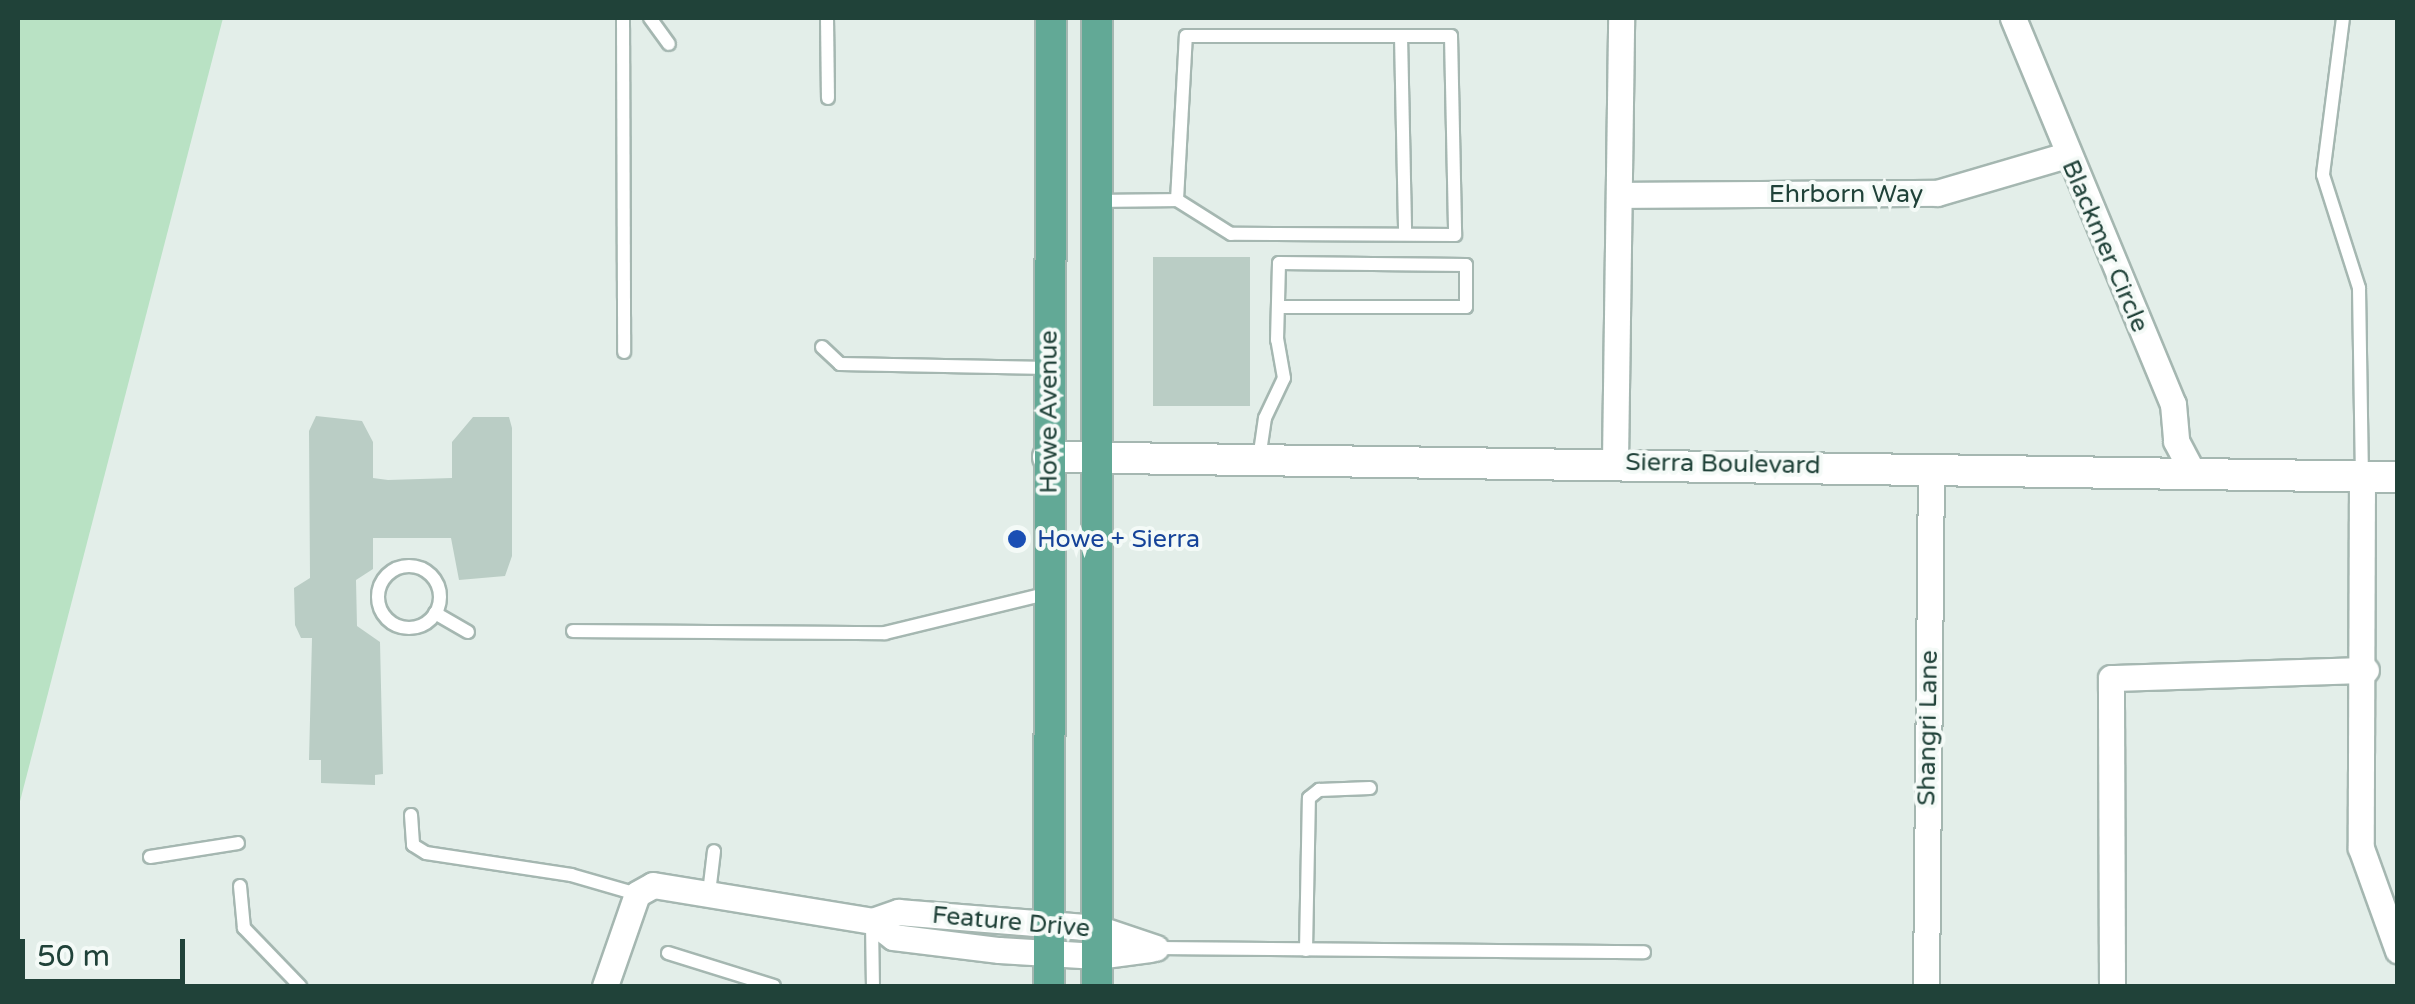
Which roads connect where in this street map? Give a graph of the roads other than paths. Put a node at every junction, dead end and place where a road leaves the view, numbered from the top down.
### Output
1 (623, 18) edge
2 (650, 18) edge
3 (827, 18) edge
4 (1052, 18) edge
5 (1067, 18) edge
6 (1097, 18) edge
7 (1621, 18) edge
8 (2013, 18) edge
9 (2343, 18) edge
10 (1401, 36) junction
11 (669, 44) dead end
12 (828, 98) dead end
13 (2066, 155) junction
14 (1620, 195) junction
15 (1177, 200) junction
16 (1096, 203) junction
17 (1405, 234) junction
18 (1278, 307) junction
19 (822, 347) dead end
20 (624, 352) dead end
21 (1049, 368) junction
22 (1048, 457) junction
23 (1095, 458) junction
24 (1259, 459) junction
25 (1615, 461) junction
26 (1931, 470) junction
27 (2193, 473) junction
28 (2381, 477) edge
29 (1049, 593) junction
30 (435, 612) junction
31 (468, 632) dead end
32 (573, 632) dead end
33 (2366, 670) junction
34 (1370, 788) dead end
35 (411, 815) dead end
36 (238, 843) dead end
37 (714, 850) dead end
38 (150, 857) dead end
39 (240, 886) dead end
40 (709, 893) junction
41 (637, 894) junction
42 (872, 921) junction
43 (1049, 939) junction
44 (1156, 948) joint
45 (1306, 950) junction
46 (2398, 951) edge
47 (1644, 952) dead end
48 (668, 954) dead end
49 (1097, 957) edge
50 (765, 985) edge
51 (300, 986) edge
52 (605, 986) edge
53 (873, 986) edge
54 (1049, 986) edge
55 (1926, 986) edge
56 (2112, 986) edge

1 - 20 lane
2 - 11 lane
3 - 12 lane
4 - 21 main road, Howe Avenue
5 - 16 main road
6 - 16 main road, Howe Avenue
7 - 14 street
8 - 13 street, Blackmer Circle
9 - 28 lane
10 - 15 lane
10 - 17 lane
10 - 17 lane
13 - 14 street, Ehrborn Way
13 - 27 street, Blackmer Circle
14 - 25 street
15 - 16 lane
15 - 17 lane
16 - 23 main road, Howe Avenue
18 - 18 lane
18 - 24 lane
19 - 21 lane
21 - 22 main road, Howe Avenue
22 - 23 street, Sierra Boulevard
22 - 29 main road, Howe Avenue
23 - 24 street, Sierra Boulevard
23 - 49 main road, Howe Avenue
24 - 25 street, Sierra Boulevard
25 - 26 street, Sierra Boulevard
26 - 27 street, Sierra Boulevard
26 - 55 street, Shangri Lane
27 - 28 street, Sierra Boulevard
28 - 33 street
29 - 32 lane
29 - 43 main road, Howe Avenue
30 - 30 lane
30 - 31 lane
33 - 46 street
33 - 56 street
34 - 45 lane
35 - 41 lane
36 - 38 lane
37 - 40 lane
39 - 51 lane
40 - 41 street, Feature Drive
40 - 42 street, Feature Drive
41 - 52 street
42 - 43 street, Feature Drive
42 - 53 lane
43 - 49 street, Feature Drive
43 - 54 main road, Howe Avenue
44 - 45 lane
44 - 49 street, Feature Drive
45 - 47 lane
48 - 50 lane

